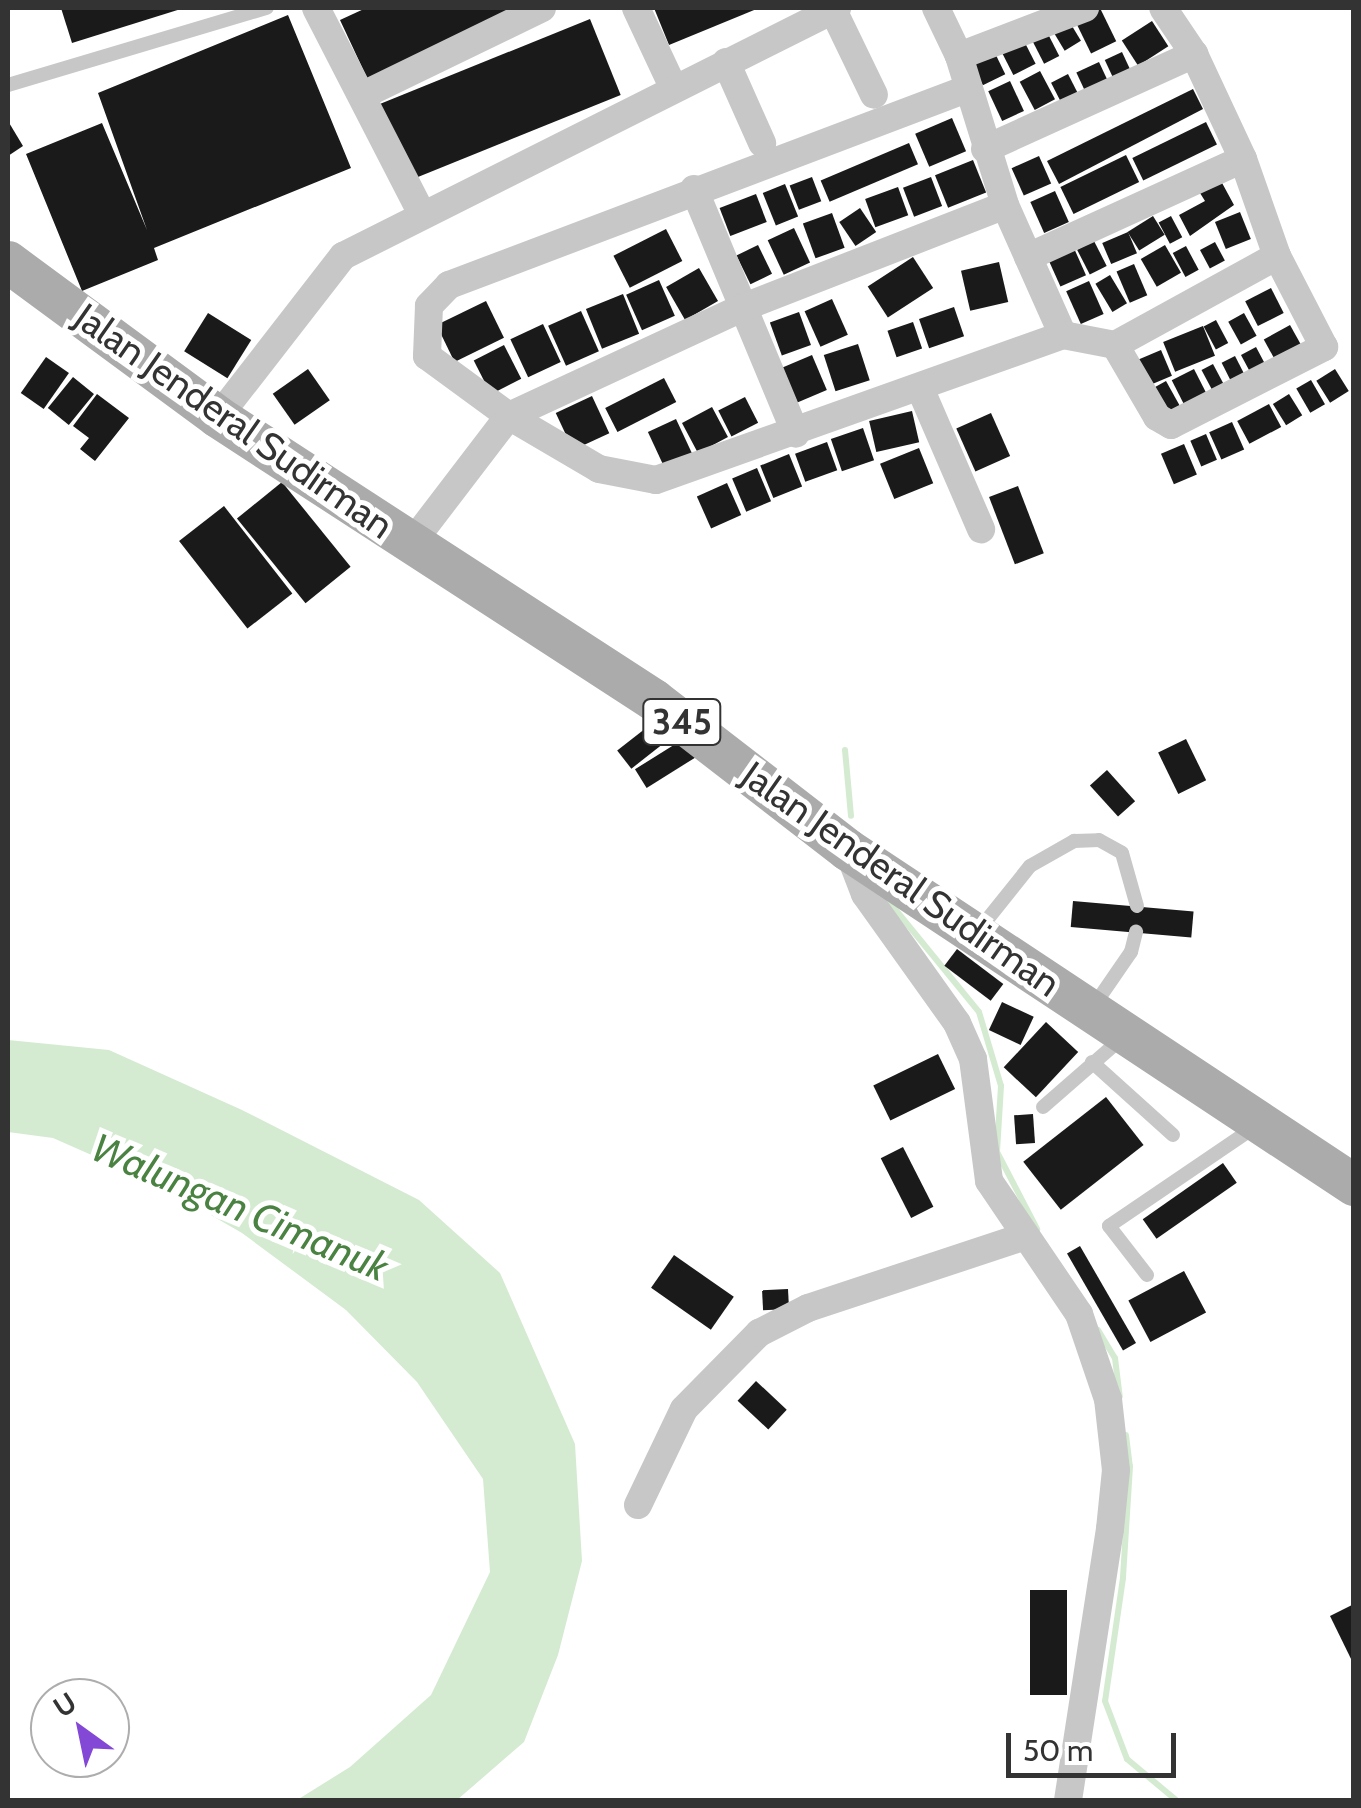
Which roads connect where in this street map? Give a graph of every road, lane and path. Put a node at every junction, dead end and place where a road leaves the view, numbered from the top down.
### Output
1 (267, 8) edge
2 (316, 8) edge
3 (542, 8) edge
4 (636, 8) edge
5 (936, 8) edge
6 (1084, 8) edge
7 (1163, 8) edge
8 (835, 9) edge
9 (1194, 54) junction
10 (959, 56) junction
11 (726, 62) junction
12 (8, 85) edge
13 (673, 87) junction
14 (964, 90) junction
15 (874, 94) dead end
16 (363, 95) junction
17 (762, 143) dead end
18 (985, 149) junction
19 (1243, 159) junction
20 (694, 189) junction
21 (1005, 205) junction
22 (421, 212) junction
23 (1277, 256) junction
24 (1028, 257) junction
25 (8, 262) edge
26 (744, 307) junction
27 (1063, 335) junction
28 (1115, 345) junction
29 (920, 388) junction
30 (509, 416) junction
31 (218, 417) junction
32 (796, 434) junction
33 (981, 529) dead end
34 (411, 544) junction
35 (848, 850) junction
36 (1137, 906) dead end
37 (1136, 932) dead end
38 (974, 935) junction
39 (1108, 1023) junction
40 (1092, 1062) junction
41 (1043, 1107) dead end
42 (1260, 1124) junction
43 (1173, 1135) dead end
44 (1354, 1186) edge
45 (1024, 1237) junction
46 (1147, 1276) dead end
47 (638, 1504) dead end
48 (1068, 1800) edge

1 - 12 lane
2 - 16 street
3 - 16 street
4 - 13 street
5 - 10 street
6 - 10 street
7 - 9 street
8 - 11 street
8 - 15 street
9 - 18 street
9 - 19 street
10 - 14 street
11 - 13 street
11 - 17 street
13 - 22 street
14 - 18 street
14 - 20 street
16 - 22 street
18 - 21 street
19 - 23 street
19 - 24 street
20 - 26 street
20 - 30 street
21 - 24 street
21 - 26 street
22 - 31 street
23 - 28 street
23 - 28 street
24 - 27 street
25 - 31 main road, Jalan Jenderal Sudirman / 345
26 - 30 street
26 - 32 street
27 - 28 street
27 - 29 street
29 - 32 street
29 - 33 street
30 - 32 street
30 - 34 street
31 - 34 main road, Jalan Jenderal Sudirman / 345
34 - 35 main road, Jalan Jenderal Sudirman / 345
35 - 38 main road, Jalan Jenderal Sudirman / 345
35 - 45 street
36 - 38 lane
37 - 39 lane
38 - 39 main road, Jalan Jenderal Sudirman / 345
39 - 40 lane
39 - 42 main road, Jalan Jenderal Sudirman / 345
40 - 41 lane
40 - 43 lane
42 - 44 main road, Jalan Jenderal Sudirman / 345
42 - 46 lane
45 - 47 street
45 - 48 street

